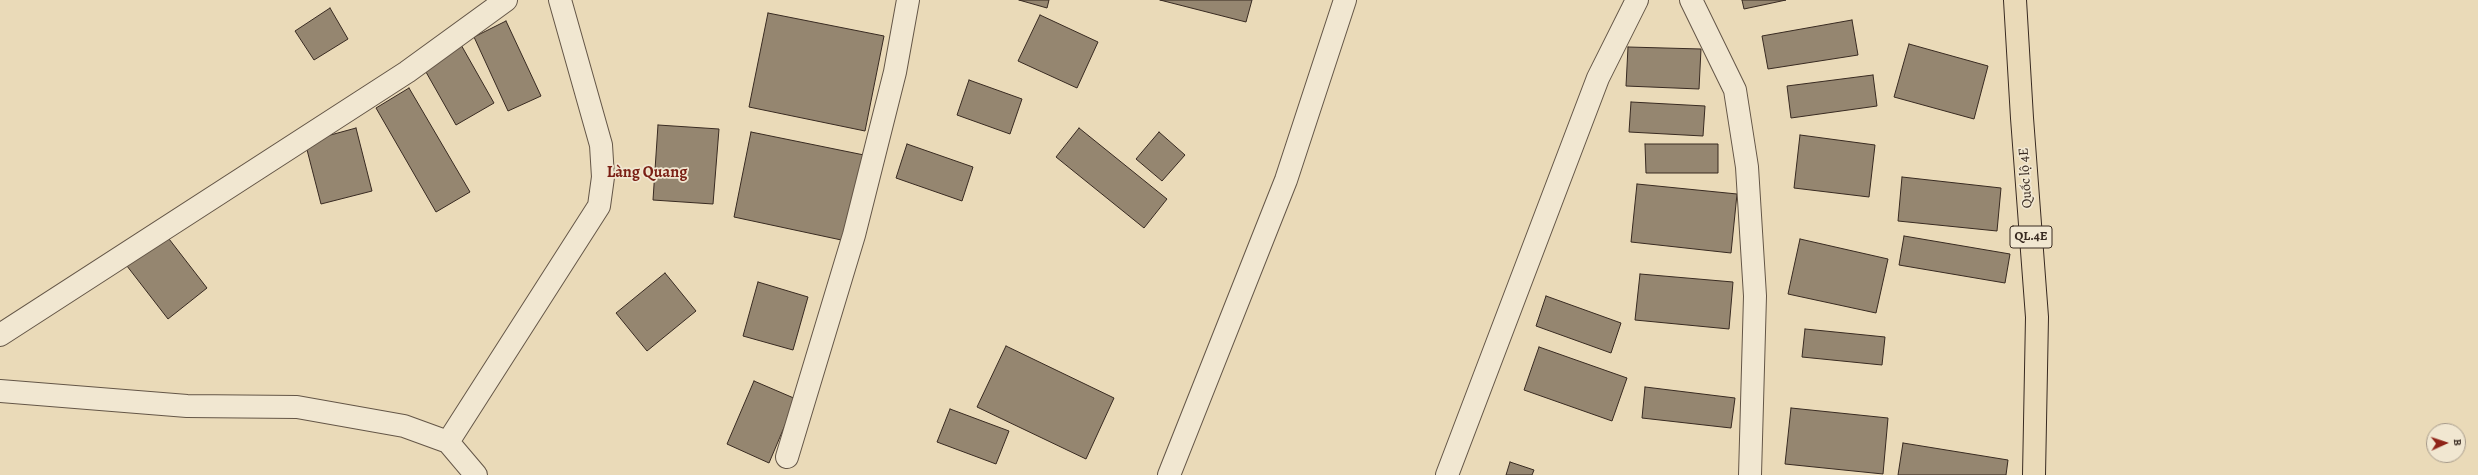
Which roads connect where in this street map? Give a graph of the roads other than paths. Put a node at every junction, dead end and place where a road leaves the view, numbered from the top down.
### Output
1 (506, 0) edge
2 (560, 0) edge
3 (908, 0) edge
4 (1345, 0) edge
5 (1637, 0) edge
6 (1691, 0) edge
7 (2015, 0) edge
8 (0, 335) edge
9 (0, 391) edge
10 (448, 442) junction
11 (787, 457) dead end
12 (476, 475) edge
13 (1169, 475) edge
14 (1447, 475) edge
15 (1750, 475) edge
16 (2034, 475) edge

1 - 8 street
2 - 10 street
3 - 11 street
4 - 13 street
5 - 14 street
6 - 15 street
7 - 16 main road, Quốc lộ 4E / QL.4E
9 - 10 street
10 - 12 street

